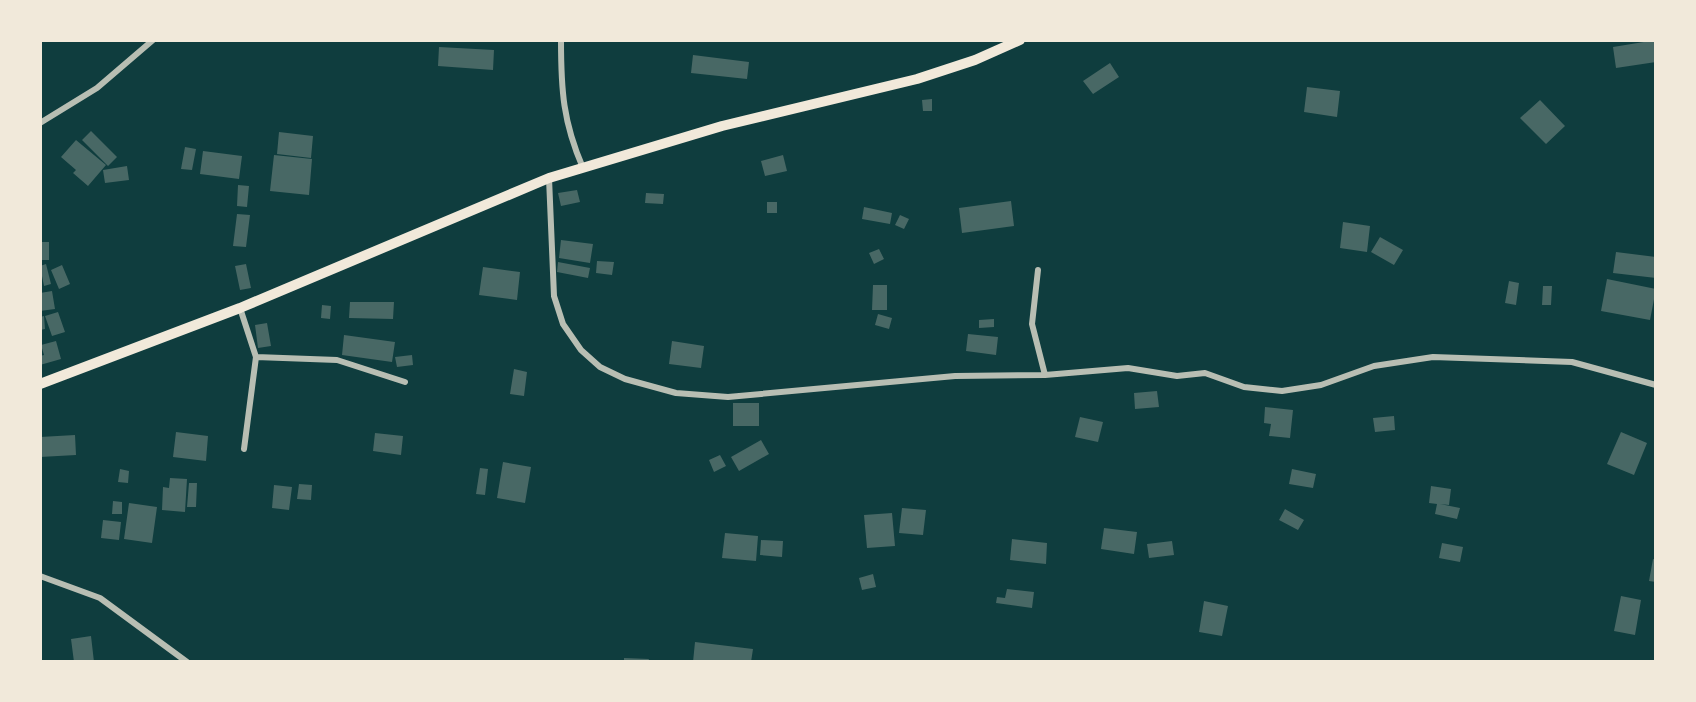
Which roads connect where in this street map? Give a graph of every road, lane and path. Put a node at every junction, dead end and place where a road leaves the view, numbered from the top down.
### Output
1 (153, 40) edge
2 (561, 40) edge
3 (1020, 40) edge
4 (40, 123) edge
5 (584, 169) junction
6 (549, 178) junction
7 (1038, 270) dead end
8 (240, 308) junction
9 (256, 357) junction
10 (1045, 375) junction
11 (405, 382) dead end
12 (40, 384) edge
13 (1656, 385) edge
14 (244, 449) dead end
15 (40, 576) edge
16 (187, 662) edge

1 - 4 street
2 - 5 street
3 - 5 main road
5 - 6 main road
6 - 8 main road
6 - 10 street
7 - 10 street
8 - 9 street
8 - 12 main road
9 - 11 street
9 - 14 street
10 - 13 street
15 - 16 street

